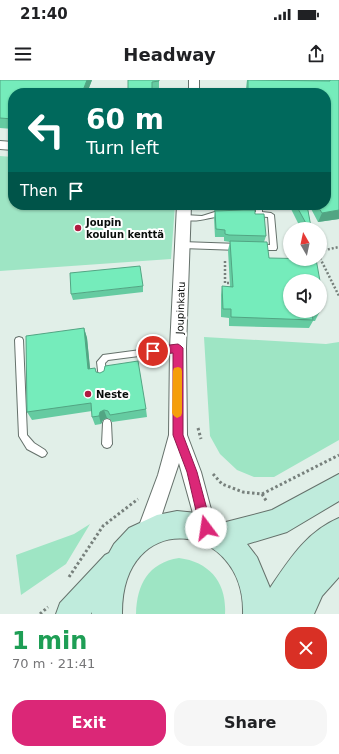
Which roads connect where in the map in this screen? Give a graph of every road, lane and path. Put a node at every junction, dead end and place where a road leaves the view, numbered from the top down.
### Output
1 (259, 210) edge
2 (184, 211) edge
3 (232, 214) edge
4 (246, 214) edge
5 (259, 214) junction
6 (182, 245) junction
7 (243, 247) edge
8 (251, 247) edge
9 (339, 247) edge
10 (327, 250) edge
11 (225, 261) dead end
12 (324, 266) edge
13 (233, 283) edge
14 (339, 296) edge
15 (19, 340) dead end
16 (178, 348) junction
17 (102, 376) edge
18 (107, 423) edge
19 (178, 435) junction
20 (107, 444) dead end
21 (42, 453) dead end
22 (339, 487) edge
23 (339, 532) edge
24 (214, 533) junction
25 (146, 534) junction
26 (339, 555) edge
27 (123, 557) junction
28 (71, 614) edge
29 (107, 614) edge
30 (258, 614) edge
31 (270, 614) edge
32 (298, 614) edge

1 - 5 lane
2 - 3 lane
2 - 6 street, Joupinkatu
4 - 5 lane
5 - 8 lane
6 - 7 lane
6 - 16 street, Joupinkatu
9 - 10 path
11 - 13 path
12 - 14 path
15 - 21 lane
16 - 17 lane
16 - 19 street, Joupinkatu
18 - 20 lane
19 - 24 street, Joupinkatu
19 - 25 street, Joupinkatu
22 - 24 main road
23 - 31 main road
24 - 25 main road
24 - 30 main road
25 - 27 main road
26 - 32 main road
27 - 28 main road
27 - 29 main road

